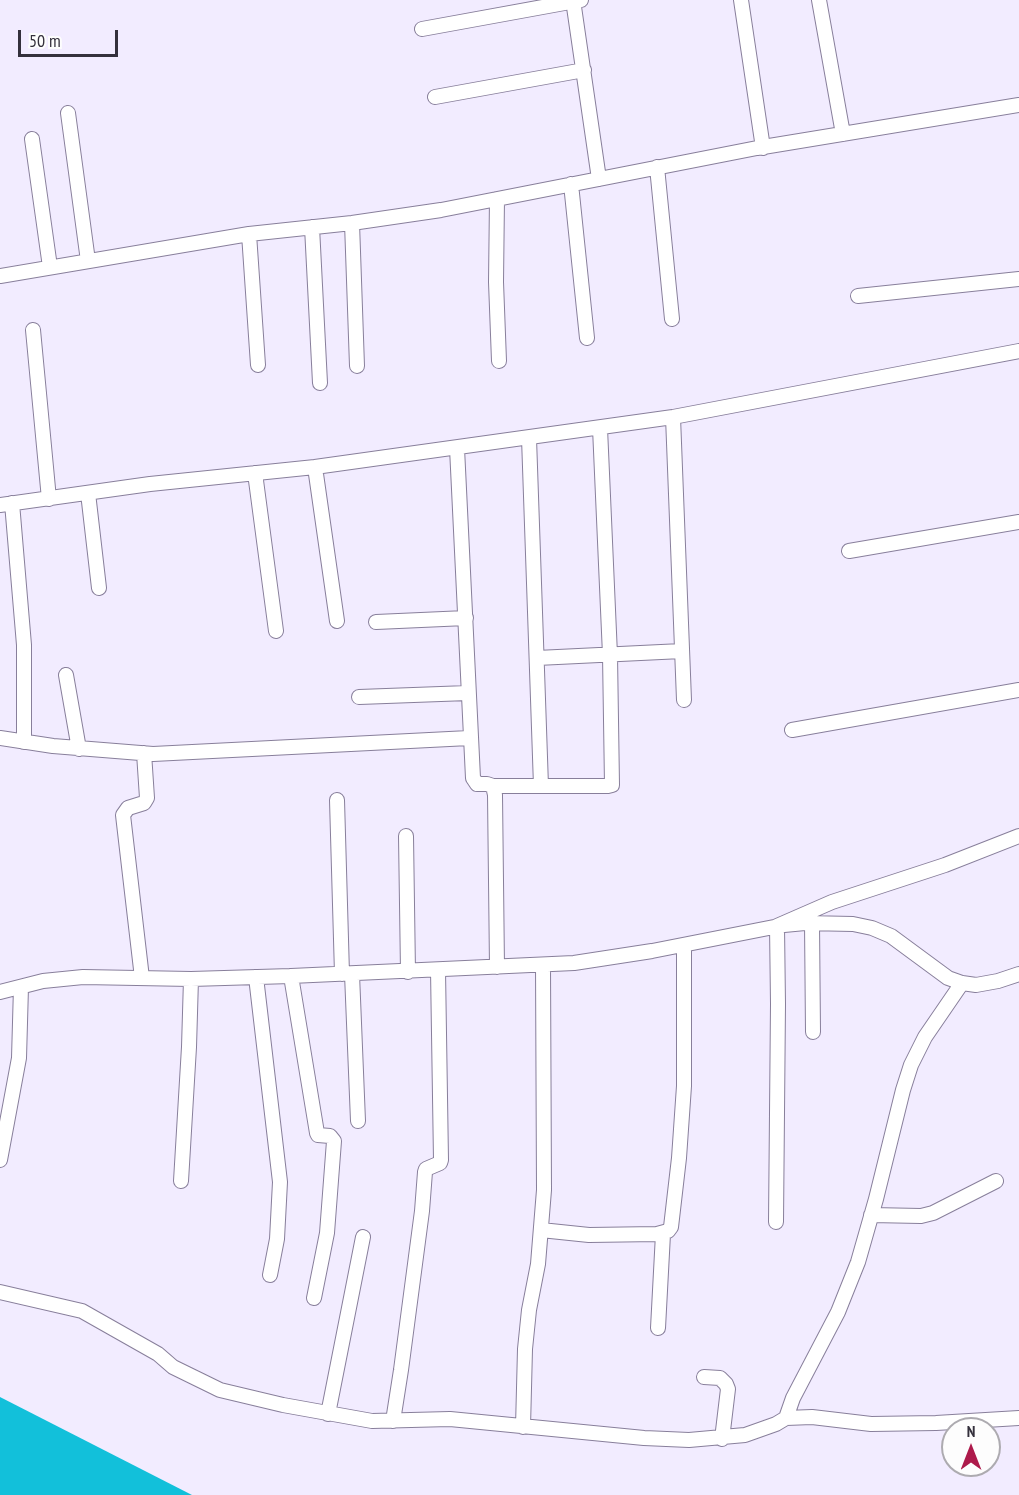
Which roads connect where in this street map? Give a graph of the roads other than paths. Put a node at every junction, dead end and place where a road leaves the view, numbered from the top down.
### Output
1 (576, 0) edge
2 (741, 0) edge
3 (819, 0) edge
4 (422, 29) dead end
5 (584, 70) junction
6 (435, 97) dead end
7 (1019, 105) edge
8 (68, 113) dead end
9 (843, 134) junction
10 (32, 139) dead end
11 (763, 147) junction
12 (657, 167) junction
13 (598, 179) junction
14 (571, 184) junction
15 (497, 199) junction
16 (352, 223) junction
17 (312, 227) junction
18 (249, 234) junction
19 (88, 261) junction
20 (50, 267) junction
21 (0, 276) edge
22 (1019, 279) edge
23 (858, 296) dead end
24 (672, 319) dead end
25 (33, 330) dead end
26 (587, 338) dead end
27 (1019, 351) edge
28 (499, 361) dead end
29 (258, 364) dead end
30 (357, 366) dead end
31 (320, 383) dead end
32 (673, 417) junction
33 (600, 428) junction
34 (529, 438) junction
35 (457, 448) junction
36 (315, 467) junction
37 (255, 473) junction
38 (88, 493) junction
39 (49, 499) junction
40 (6, 504) edge
41 (1019, 522) edge
42 (849, 551) dead end
43 (99, 588) dead end
44 (466, 618) junction
45 (337, 621) dead end
46 (376, 622) dead end
47 (276, 631) dead end
48 (682, 651) junction
49 (610, 655) junction
50 (537, 658) junction
51 (66, 675) dead end
52 (1019, 690) edge
53 (468, 693) junction
54 (359, 697) dead end
55 (684, 699) dead end
56 (792, 730) dead end
57 (0, 738) edge
58 (469, 738) junction
59 (24, 742) junction
60 (79, 748) junction
61 (144, 753) junction
62 (493, 786) junction
63 (541, 786) junction
64 (337, 800) dead end
65 (406, 836) dead end
66 (1019, 836) edge
67 (812, 923) junction
68 (777, 926) junction
69 (684, 945) junction
70 (543, 965) junction
71 (497, 967) junction
72 (438, 970) junction
73 (408, 972) junction
74 (347, 974) junction
75 (1019, 974) edge
76 (291, 976) junction
77 (256, 977) junction
78 (142, 978) junction
79 (191, 979) junction
80 (962, 983) junction
81 (21, 987) junction
82 (0, 992) edge
83 (813, 1032) dead end
84 (358, 1121) dead end
85 (0, 1160) edge
86 (181, 1181) dead end
87 (996, 1181) dead end
88 (872, 1215) junction
89 (776, 1222) dead end
90 (541, 1230) junction
91 (663, 1234) junction
92 (363, 1237) dead end
93 (270, 1275) dead end
94 (0, 1292) edge
95 (315, 1299) dead end
96 (658, 1328) dead end
97 (704, 1377) dead end
98 (328, 1413) junction
99 (786, 1418) junction
100 (1019, 1418) edge
101 (393, 1421) junction
102 (523, 1427) junction
103 (722, 1438) junction

1 - 4 street
1 - 5 street
2 - 11 street
3 - 9 street
5 - 6 street
5 - 13 street
7 - 9 street
8 - 19 street
9 - 11 street
10 - 20 street
11 - 12 street
12 - 13 street
12 - 24 street
13 - 14 street
14 - 15 street
14 - 26 street
15 - 16 street
15 - 28 street
16 - 17 street
16 - 30 street
17 - 18 street
17 - 31 street
18 - 19 street
18 - 29 street
19 - 20 street
20 - 21 street
22 - 23 street
25 - 39 street
27 - 32 street
32 - 33 street
32 - 48 street
33 - 34 street
33 - 49 street
34 - 35 street
34 - 50 street
35 - 36 street
35 - 44 street
36 - 37 street
36 - 45 street
37 - 38 street
37 - 47 street
38 - 39 street
38 - 43 street
39 - 40 street
40 - 59 street
41 - 42 street
44 - 46 street
44 - 53 street
48 - 49 street
48 - 55 street
49 - 50 street
49 - 63 street
50 - 63 street
51 - 60 street
52 - 56 street
53 - 54 street
53 - 58 street
57 - 59 street
58 - 61 street
58 - 62 street
59 - 60 street
60 - 61 street
61 - 78 street
62 - 63 street
62 - 71 street
64 - 74 street
65 - 73 street
66 - 68 street
67 - 68 street
67 - 80 street
67 - 83 street
68 - 69 street
68 - 89 street
69 - 70 street
69 - 91 street
70 - 71 street
70 - 90 street
71 - 72 street
72 - 73 street
72 - 101 street
73 - 74 street
74 - 76 street
74 - 84 street
75 - 80 street
76 - 77 street
76 - 95 street
77 - 79 street
77 - 93 street
78 - 79 street
78 - 81 street
79 - 86 street
80 - 88 street
81 - 82 street
81 - 85 street
87 - 88 street
88 - 99 street
90 - 91 street
90 - 102 street
91 - 96 street
92 - 98 street
94 - 98 street
97 - 103 street
98 - 101 street
99 - 100 street
99 - 103 street
101 - 102 street
102 - 103 street

